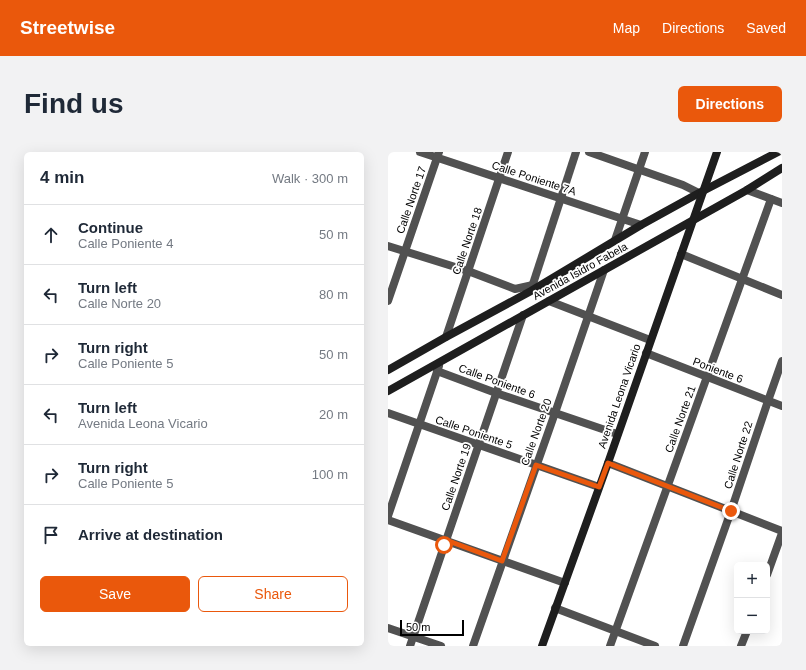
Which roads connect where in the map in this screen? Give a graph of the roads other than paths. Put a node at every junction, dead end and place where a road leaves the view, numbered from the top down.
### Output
1 (420, 152) edge
2 (508, 152) edge
3 (576, 152) edge
4 (589, 152) edge
5 (645, 152) edge
6 (717, 152) edge
7 (778, 152) edge
8 (438, 155) edge
9 (782, 168) edge
10 (639, 169) junction
11 (499, 178) junction
12 (747, 190) junction
13 (701, 192) junction
14 (561, 199) junction
15 (771, 199) junction
16 (782, 203) edge
17 (622, 219) junction
18 (693, 220) junction
19 (641, 225) junction
20 (615, 240) junction
21 (388, 246) edge
22 (405, 251) junction
23 (681, 254) junction
24 (604, 270) junction
25 (468, 271) junction
26 (742, 279) junction
27 (532, 288) junction
28 (782, 295) edge
29 (388, 301) edge
30 (549, 301) junction
31 (523, 315) junction
32 (588, 316) junction
33 (446, 337) junction
34 (650, 340) junction
35 (646, 353) junction
36 (440, 361) junction
37 (782, 361) edge
38 (388, 370) edge
39 (437, 371) junction
40 (707, 377) junction
41 (388, 391) edge
42 (496, 393) junction
43 (768, 401) junction
44 (782, 406) edge
45 (388, 413) edge
46 (555, 413) junction
47 (419, 424) junction
48 (617, 434) junction
49 (479, 445) junction
50 (608, 463) junction
51 (536, 465) junction
52 (599, 487) junction
53 (668, 487) junction
54 (731, 511) junction
55 (388, 516) edge
56 (388, 520) edge
57 (782, 532) edge
58 (446, 540) junction
59 (502, 561) junction
60 (770, 566) edge
61 (565, 583) junction
62 (555, 608) junction
63 (388, 628) edge
64 (616, 631) junction
65 (746, 634) edge
66 (413, 636) junction
67 (410, 646) edge
68 (441, 646) edge
69 (473, 646) edge
70 (542, 646) edge
71 (610, 646) edge
72 (655, 646) edge
73 (683, 646) edge
74 (741, 646) edge

1 - 8 street, Calle Poniente 7A
2 - 11 street, Calle Norte 18
3 - 14 street
4 - 10 street
5 - 10 street
6 - 13 street, Avenida Leona Vicario
7 - 13 street, Avenida Isidro Fabela
8 - 11 street, Calle Poniente 7A
8 - 22 street, Calle Norte 17
9 - 12 street, Avenida Isidro Fabela
10 - 13 street
10 - 17 street
11 - 14 street, Calle Poniente 7A
11 - 25 street, Calle Norte 18
12 - 15 street
12 - 18 street, Avenida Isidro Fabela
13 - 18 street, Avenida Leona Vicario
13 - 19 street, Avenida Isidro Fabela
14 - 17 street, Calle Poniente 7A
14 - 27 street
15 - 16 street
15 - 26 street, Calle Norte 21
17 - 19 street, Calle Poniente 7A
17 - 20 street
18 - 23 street, Avenida Leona Vicario
18 - 24 street, Avenida Isidro Fabela
19 - 20 street, Avenida Isidro Fabela
20 - 27 street, Avenida Isidro Fabela
21 - 22 street
22 - 25 street
22 - 29 street, Calle Norte 17
23 - 26 street
23 - 34 street, Avenida Leona Vicario
24 - 30 street, Avenida Isidro Fabela
24 - 32 street, Calle Norte 20
25 - 27 street
25 - 33 street, Calle Norte 18
26 - 28 street
26 - 40 street, Calle Norte 21
27 - 33 street, Avenida Isidro Fabela
30 - 31 street, Avenida Isidro Fabela
30 - 32 street
31 - 36 street, Avenida Isidro Fabela
31 - 42 street, Calle Norte 19
32 - 34 street
32 - 46 street, Calle Norte 20
33 - 38 street, Avenida Isidro Fabela
34 - 35 street, Avenida Leona Vicario
35 - 40 street, Poniente 6
35 - 48 street, Avenida Leona Vicario
36 - 39 street
36 - 41 street, Avenida Isidro Fabela
37 - 43 street, Calle Norte 22
39 - 42 street, Calle Poniente 6
39 - 47 street
40 - 43 street, Poniente 6
40 - 53 street, Calle Norte 21
42 - 46 street, Calle Poniente 6
42 - 49 street, Calle Norte 19
43 - 44 street, Poniente 6
43 - 54 street, Calle Norte 22
45 - 47 street, Calle Poniente 5
46 - 48 street, Calle Poniente 6
46 - 51 street, Calle Norte 20
47 - 49 street, Calle Poniente 5
47 - 55 street
48 - 50 street, Avenida Leona Vicario
49 - 51 street, Calle Poniente 5
49 - 58 street, Calle Norte 19
50 - 52 street, Avenida Leona Vicario
50 - 53 street
51 - 52 street, Calle Poniente 5
51 - 59 street, Calle Norte 20
52 - 61 street, Avenida Leona Vicario
53 - 54 street
53 - 64 street, Calle Norte 21
54 - 57 street
54 - 73 street, Calle Norte 22
56 - 58 street
57 - 60 street
58 - 59 street
58 - 66 street, Calle Norte 19
59 - 61 street
59 - 69 street, Calle Norte 20
61 - 62 street, Avenida Leona Vicario
62 - 64 street
62 - 70 street, Avenida Leona Vicario
63 - 66 street
64 - 71 street, Calle Norte 21
64 - 72 street
65 - 74 street
66 - 67 street, Calle Norte 19
66 - 68 street

